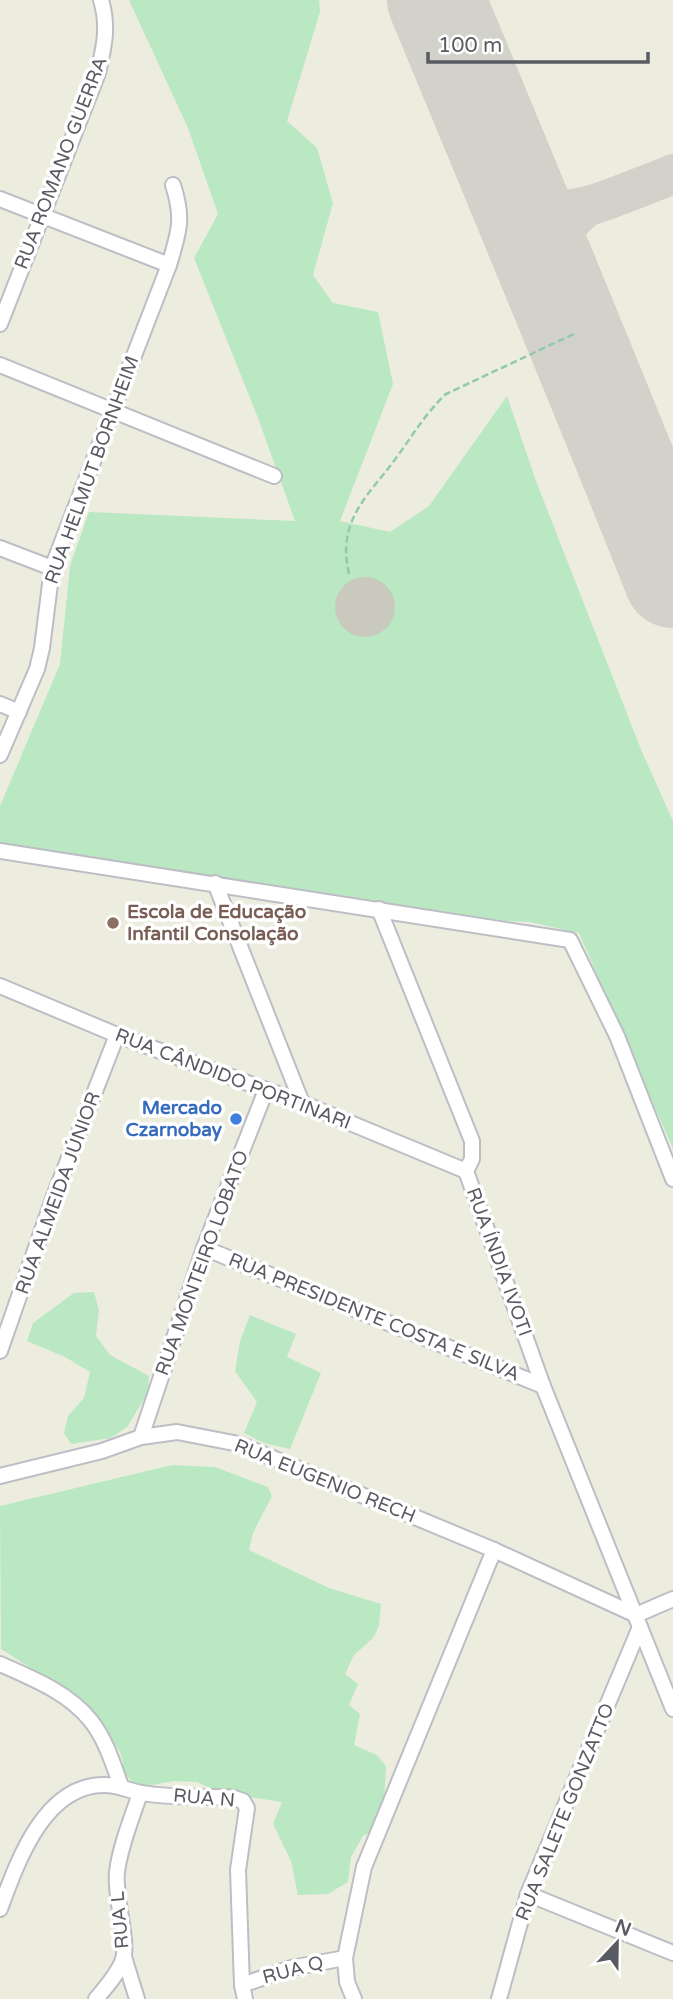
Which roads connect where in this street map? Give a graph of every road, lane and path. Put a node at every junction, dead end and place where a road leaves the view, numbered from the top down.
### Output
1 (101, 0) edge
2 (173, 185) dead end
3 (0, 199) edge
4 (42, 216) junction
5 (169, 265) junction
6 (0, 324) edge
7 (576, 333) dead end
8 (0, 365) edge
9 (112, 410) junction
10 (274, 476) dead end
11 (0, 548) edge
12 (52, 568) junction
13 (349, 574) dead end
14 (0, 704) edge
15 (19, 712) junction
16 (0, 755) edge
17 (0, 851) edge
18 (215, 883) junction
19 (379, 909) junction
20 (0, 986) edge
21 (117, 1035) junction
22 (266, 1090) junction
23 (302, 1103) junction
24 (466, 1171) junction
25 (673, 1179) edge
26 (204, 1248) junction
27 (0, 1351) edge
28 (543, 1386) junction
29 (141, 1437) junction
30 (0, 1476) edge
31 (494, 1550) junction
32 (673, 1599) edge
33 (638, 1621) junction
34 (0, 1664) edge
35 (673, 1709) edge
36 (121, 1786) junction
37 (140, 1793) junction
38 (528, 1894) junction
39 (0, 1909) edge
40 (673, 1954) edge
41 (124, 1958) junction
42 (345, 1958) junction
43 (244, 1992) edge
44 (96, 1999) edge
45 (137, 1999) edge
46 (354, 1999) edge
47 (499, 1999) edge

1 - 4 street, RUA ROMANO GUERRA
2 - 5 street, RUA HELMUT BORNHEIM
3 - 4 street
4 - 5 street
4 - 6 street, RUA ROMANO GUERRA
5 - 9 street, RUA HELMUT BORNHEIM
7 - 13 path
8 - 9 street
9 - 10 street
9 - 12 street, RUA HELMUT BORNHEIM
11 - 12 street
12 - 15 street, RUA HELMUT BORNHEIM
14 - 15 street
15 - 16 street, RUA HELMUT BORNHEIM
17 - 18 street
18 - 19 street
18 - 23 street
19 - 24 street, RUA ÍNDIA IVOTI
19 - 25 street
20 - 21 street, RUA CÂNDIDO PORTINARI
21 - 22 street, RUA CÂNDIDO PORTINARI
21 - 27 street, RUA ALMEIDA JÚNIOR
22 - 23 street, RUA CÂNDIDO PORTINARI
22 - 26 street, RUA MONTEIRO LOBATO
23 - 24 street, RUA CÂNDIDO PORTINARI
24 - 28 street, RUA ÍNDIA IVOTI
26 - 28 street, RUA PRESIDENTE COSTA E SILVA
26 - 29 street, RUA MONTEIRO LOBATO
28 - 33 street, RUA ÍNDIA IVOTI
29 - 30 street, RUA EUGENIO RECH
29 - 31 street, RUA EUGENIO RECH
31 - 33 street, RUA EUGENIO RECH
31 - 42 street
32 - 33 street
33 - 35 street, RUA ÍNDIA IVOTI
33 - 38 street, RUA SALETE GONZATTO
34 - 36 street
36 - 37 street, RUA N
36 - 39 street, RUA N
37 - 41 street, RUA L
37 - 43 street, RUA N
38 - 40 street
38 - 47 street, RUA SALETE GONZATTO
41 - 44 street, RUA L
41 - 45 street
42 - 43 street, RUA Q
42 - 46 street

